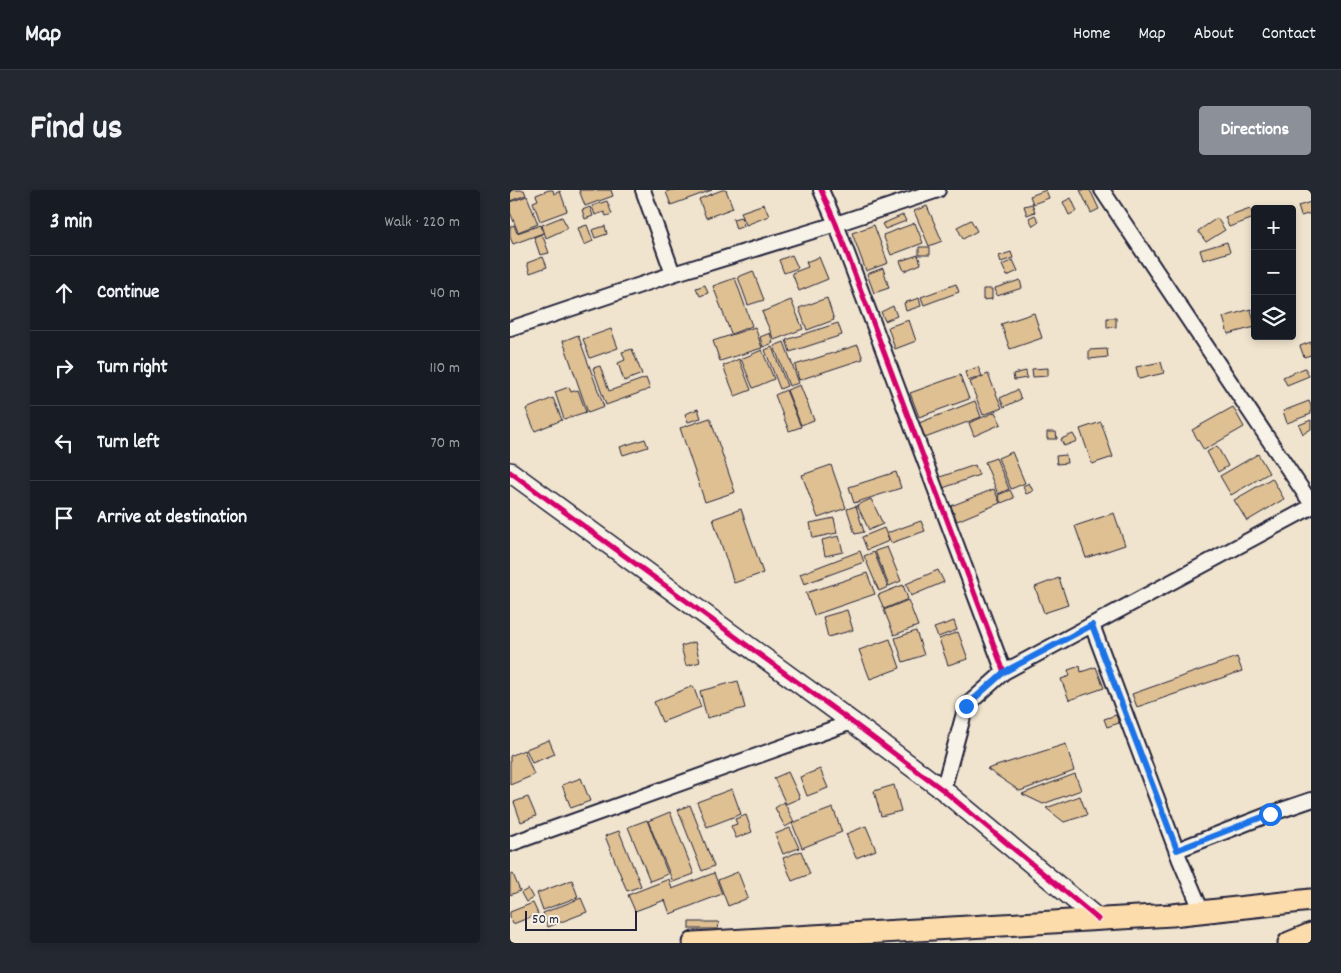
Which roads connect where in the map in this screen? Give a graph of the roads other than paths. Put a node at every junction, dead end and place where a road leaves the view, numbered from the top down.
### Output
1 (643, 190) edge
2 (821, 190) edge
3 (938, 190) edge
4 (1102, 190) edge
5 (836, 224) junction
6 (673, 274) junction
7 (510, 329) edge
8 (510, 472) edge
9 (1311, 503) edge
10 (1311, 507) edge
11 (1092, 625) junction
12 (1004, 672) junction
13 (852, 722) junction
14 (943, 790) junction
15 (1311, 800) edge
16 (510, 844) edge
17 (1177, 850) junction
18 (1311, 900) edge
19 (1202, 912) junction
20 (1098, 919) junction
21 (1311, 934) edge
22 (694, 943) edge
23 (1289, 943) edge

1 - 6 street
2 - 5 street
3 - 5 street
4 - 9 street
5 - 6 street
5 - 12 street
6 - 7 street
8 - 13 street
10 - 11 street
11 - 12 street
11 - 17 street
12 - 14 street
13 - 14 street
13 - 16 street
14 - 20 street
15 - 17 street
17 - 19 street
18 - 19 main road
19 - 20 main road
20 - 22 main road
21 - 23 main road

